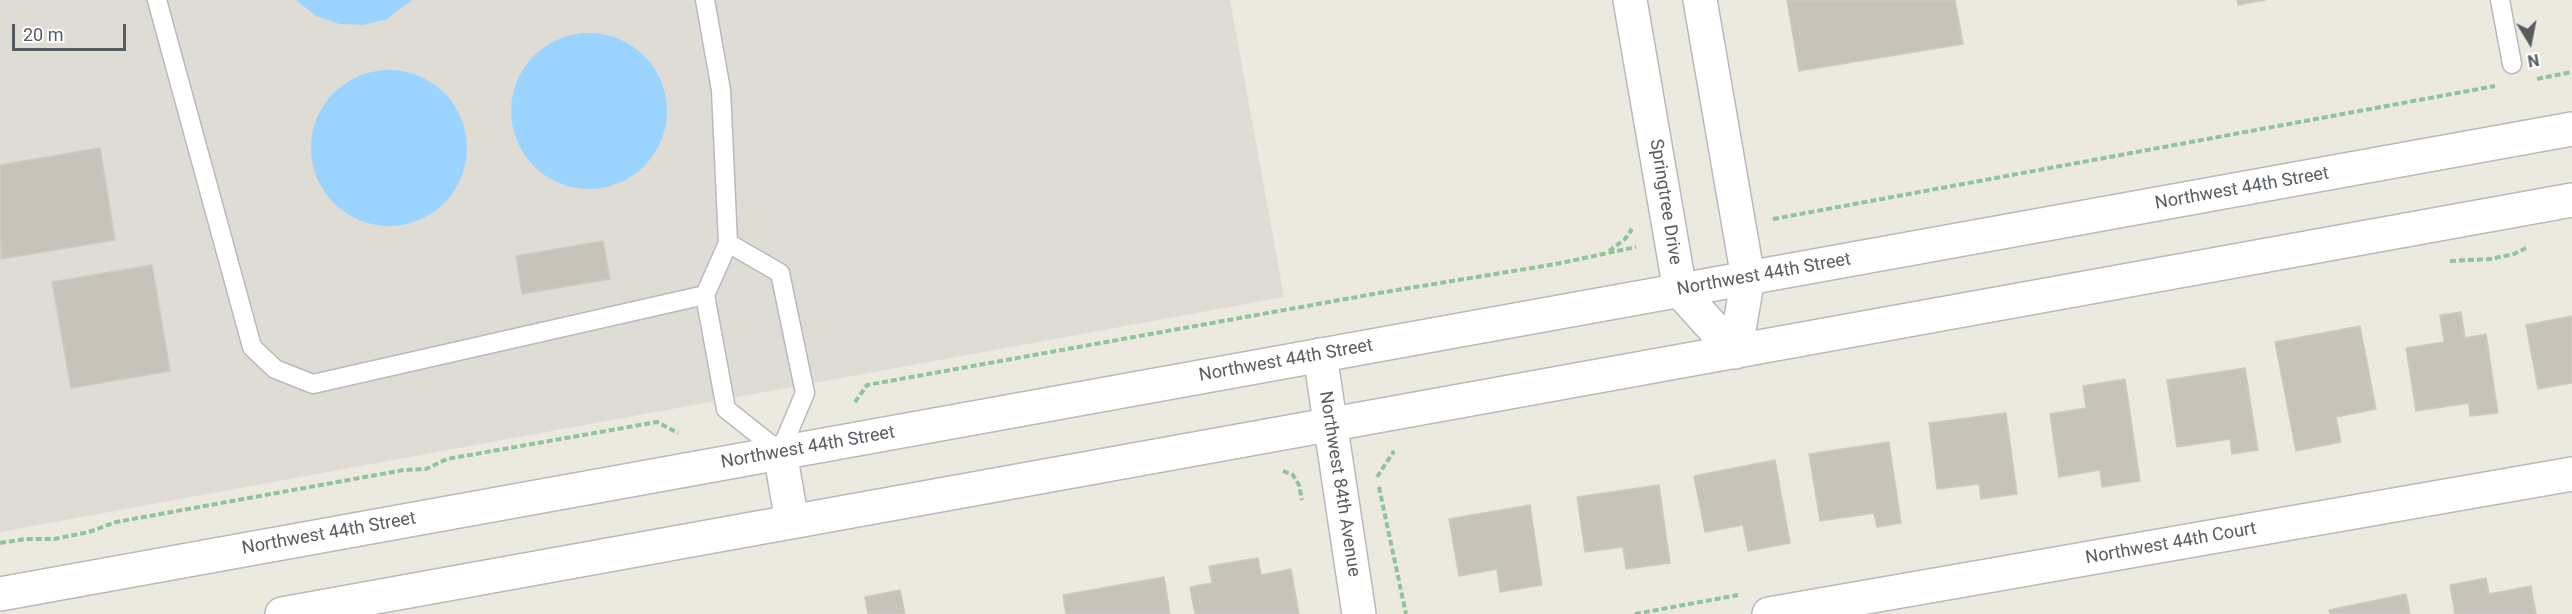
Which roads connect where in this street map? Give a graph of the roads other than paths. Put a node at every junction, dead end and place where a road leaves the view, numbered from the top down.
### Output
1 (157, 0) edge
2 (705, 0) edge
3 (1630, 0) edge
4 (1700, 0) edge
5 (2500, 0) edge
6 (2512, 64) dead end
7 (2572, 129) edge
8 (2572, 200) edge
9 (728, 243) junction
10 (1748, 278) junction
11 (1680, 291) junction
12 (705, 295) junction
13 (1735, 352) junction
14 (1320, 355) junction
15 (1330, 425) junction
16 (780, 452) junction
17 (2572, 474) edge
18 (792, 522) junction
19 (0, 594) edge
20 (282, 614) edge
21 (1359, 614) edge
22 (1769, 614) edge

1 - 12 lane
2 - 9 lane
3 - 11 street, Springtree Drive
4 - 10 street
5 - 6 lane
7 - 10 street, Northwest 44th Street
8 - 13 street
9 - 12 lane
9 - 16 lane
10 - 11 street, Northwest 44th Street
10 - 13 street
11 - 13 street, Springtree Drive
11 - 14 street, Northwest 44th Street
12 - 16 lane
13 - 15 street
14 - 15 street, Northwest 84th Avenue
14 - 16 street, Northwest 44th Street
15 - 18 street
15 - 21 street, Northwest 84th Avenue
16 - 18 street
16 - 19 street, Northwest 44th Street
17 - 22 street, Northwest 44th Court
18 - 20 street

